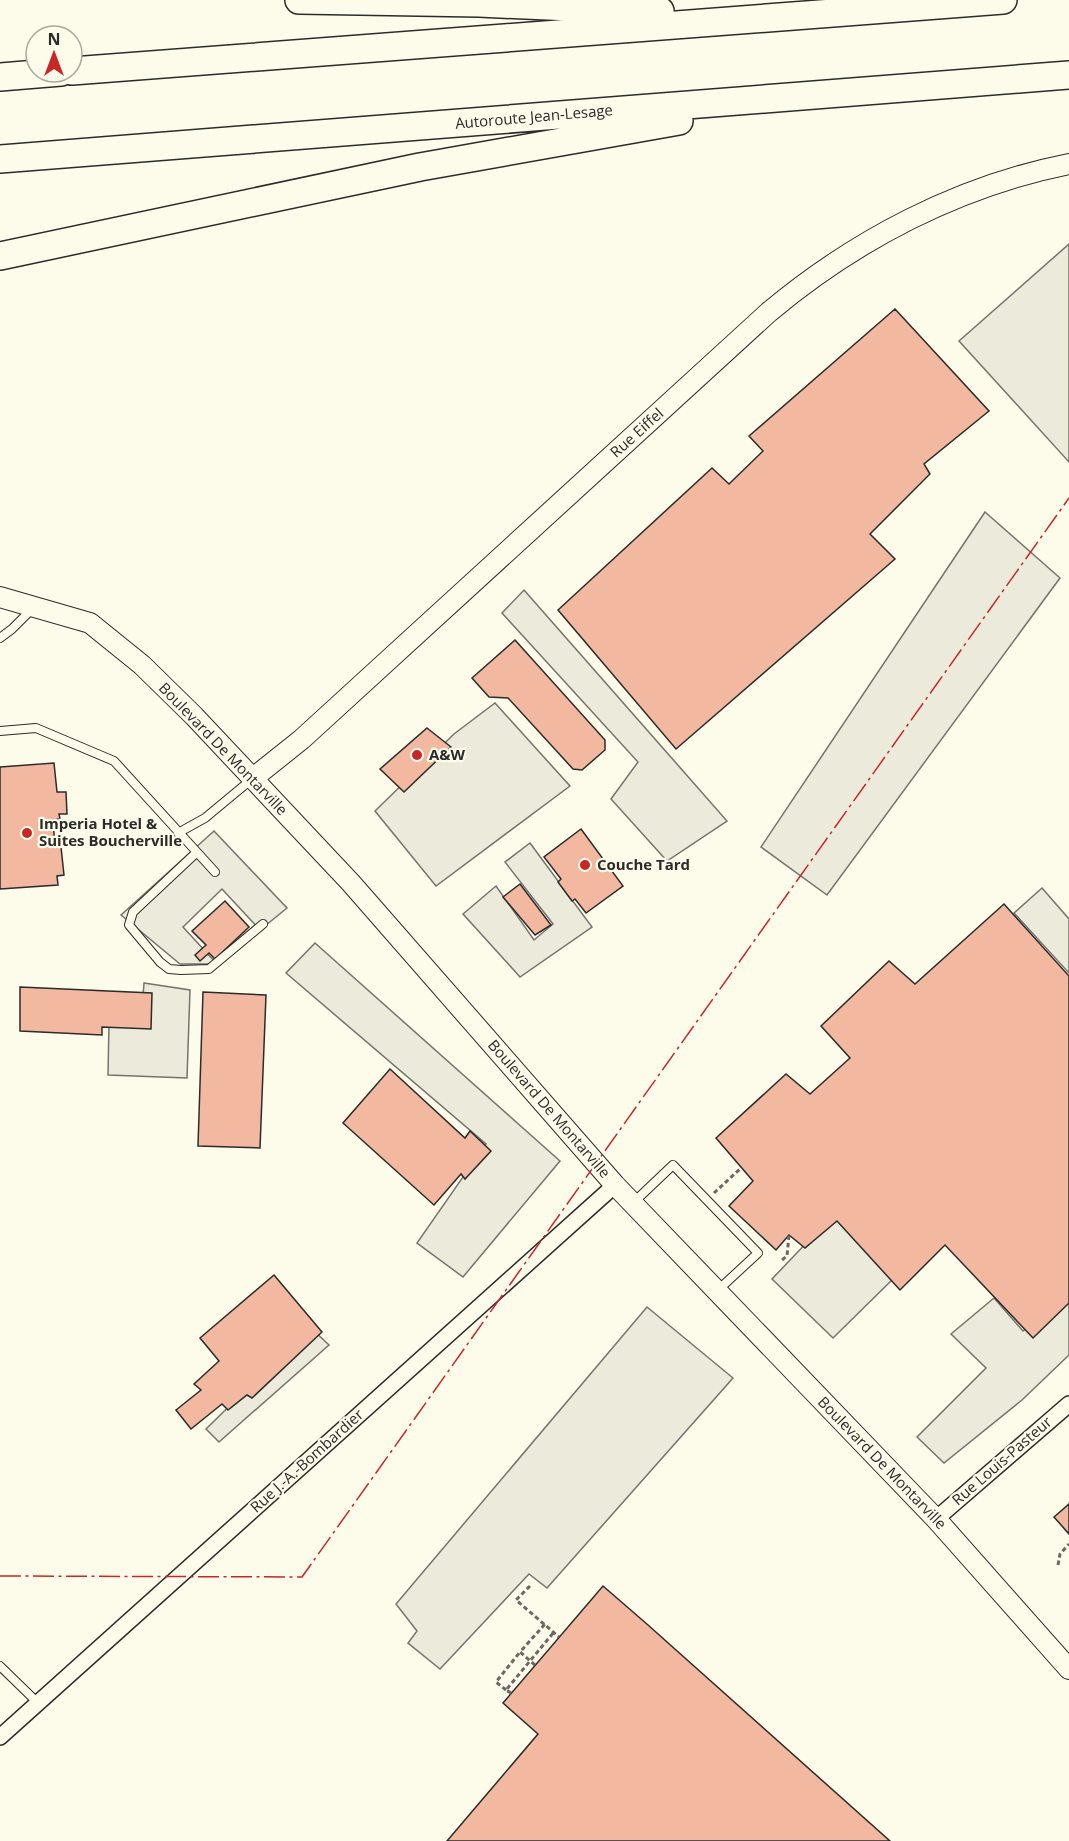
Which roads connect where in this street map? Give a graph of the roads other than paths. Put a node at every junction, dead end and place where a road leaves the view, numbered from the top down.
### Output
1 (300, 0) edge
2 (1003, 0) edge
3 (781, 17) junction
4 (84, 70) edge
5 (24, 75) edge
6 (1069, 75) edge
7 (0, 77) edge
8 (842, 93) junction
9 (0, 159) edge
10 (1069, 164) edge
11 (0, 256) edge
12 (0, 597) edge
13 (34, 606) junction
14 (0, 638) edge
15 (0, 731) edge
16 (252, 779) junction
17 (178, 832) junction
18 (196, 853) junction
19 (215, 872) dead end
20 (263, 924) dead end
21 (615, 1185) junction
22 (633, 1203) junction
23 (717, 1291) junction
24 (1069, 1404) edge
25 (936, 1519) junction
26 (0, 1666) edge
27 (1069, 1668) edge
28 (38, 1703) junction
29 (0, 1737) edge

1 - 3 highway
2 - 3 highway
3 - 4 highway
5 - 7 highway
6 - 8 highway, Autoroute Jean-Lesage
8 - 9 highway, Autoroute Jean-Lesage
8 - 11 highway
10 - 16 street, Rue Eiffel
12 - 13 street, Boulevard De Montarville
13 - 14 lane
13 - 16 street, Boulevard De Montarville
15 - 17 lane
16 - 17 lane
16 - 21 street, Boulevard De Montarville
17 - 18 lane
18 - 19 lane
18 - 20 lane
21 - 22 street, Boulevard De Montarville
21 - 28 street, Rue J.-A.-Bombardier
22 - 23 street, Boulevard De Montarville
22 - 23 lane
23 - 25 street, Boulevard De Montarville
24 - 25 street, Rue Louis-Pasteur
25 - 27 street, Boulevard De Montarville
26 - 28 lane
28 - 29 street, Rue J.-A.-Bombardier

